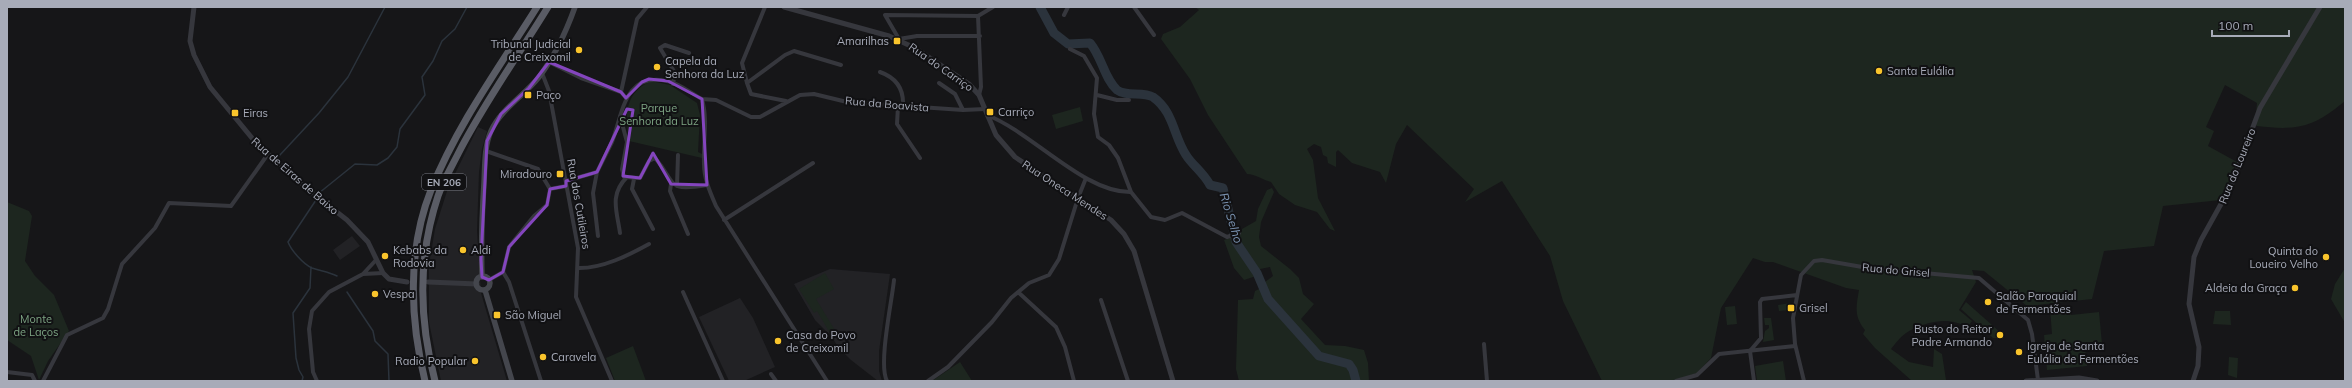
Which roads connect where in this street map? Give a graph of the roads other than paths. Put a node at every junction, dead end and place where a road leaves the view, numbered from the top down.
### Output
1 (194, 7) edge
2 (537, 7) edge
3 (548, 7) edge
4 (575, 7) edge
5 (647, 7) edge
6 (765, 7) edge
7 (784, 7) edge
8 (993, 7) edge
9 (1068, 7) edge
10 (1134, 7) edge
11 (2320, 7) edge
12 (1064, 15) dead end
13 (978, 16) junction
14 (1154, 35) dead end
15 (980, 36) junction
16 (899, 39) junction
17 (1070, 49) dead end
18 (689, 53) dead end
19 (549, 62) junction
20 (841, 65) dead end
21 (880, 72) dead end
22 (540, 75) junction
23 (747, 83) junction
24 (939, 83) dead end
25 (673, 84) junction
26 (621, 92) junction
27 (1097, 94) junction
28 (979, 95) junction
29 (626, 98) junction
30 (702, 99) junction
31 (1129, 100) dead end
32 (786, 101) junction
33 (900, 106) junction
34 (985, 109) junction
35 (963, 110) junction
36 (620, 116) junction
37 (987, 116) junction
38 (486, 151) junction
39 (268, 154) junction
40 (678, 155) dead end
41 (920, 158) dead end
42 (813, 163) dead end
43 (597, 172) junction
44 (627, 177) junction
45 (1086, 178) junction
46 (634, 179) junction
47 (566, 183) junction
48 (671, 184) junction
49 (707, 185) junction
50 (676, 186) junction
51 (550, 189) junction
52 (1132, 192) junction
53 (1078, 198) junction
54 (724, 220) junction
55 (653, 229) dead end
56 (620, 233) dead end
57 (1239, 233) dead end
58 (688, 234) dead end
59 (598, 236) dead end
60 (649, 244) dead end
61 (376, 260) junction
62 (578, 268) junction
63 (503, 272) junction
64 (383, 273) junction
65 (362, 274) junction
66 (482, 277) junction
67 (489, 280) junction
68 (894, 280) dead end
69 (408, 282) dead end
70 (428, 282) dead end
71 (477, 284) junction
72 (485, 290) junction
73 (682, 292) dead end
74 (1018, 292) junction
75 (1797, 294) junction
76 (1101, 300) dead end
77 (1484, 344) dead end
78 (1795, 346) junction
79 (1750, 351) junction
80 (7, 372) edge
81 (771, 374) dead end
82 (2038, 380) junction
83 (35, 381) edge
84 (43, 381) edge
85 (317, 381) edge
86 (425, 381) edge
87 (435, 381) edge
88 (512, 381) edge
89 (541, 381) edge
90 (612, 381) edge
91 (723, 381) edge
92 (776, 381) edge
93 (827, 381) edge
94 (887, 381) edge
95 (928, 381) edge
96 (1074, 381) edge
97 (1128, 381) edge
98 (1173, 381) edge
99 (1487, 381) edge
100 (1676, 381) edge
101 (1754, 381) edge
102 (1804, 381) edge
103 (2026, 381) edge
104 (2098, 381) edge
105 (2193, 381) edge

1 - 39 street, Rua de Eiras de Baixo
2 - 86 highway, EN 206
3 - 87 highway, EN 206
4 - 19 main road
5 - 26 street
6 - 23 street
7 - 16 street
8 - 13 street
9 - 12 street
10 - 14 street
11 - 105 street, Rua do Loureiro
13 - 15 street, Rua do Carriço
13 - 16 street
15 - 16 street, Rua do Carriço
15 - 28 street, Rua do Carriço
16 - 28 street, Rua do Carriço
17 - 27 street
18 - 25 street
19 - 22 main road
19 - 26 street
20 - 23 street
21 - 33 street
22 - 38 main road
22 - 47 street, Rua dos Cutileiros
23 - 32 street
24 - 35 street
25 - 29 street
25 - 30 street
26 - 29 street
27 - 31 street
27 - 52 street
28 - 34 street, Rua Oneca Mendes
29 - 36 street
30 - 32 street, Rua da Boavista
30 - 49 street
32 - 33 street, Rua da Boavista
33 - 35 street, Rua da Boavista
33 - 41 street
34 - 35 street, Rua da Boavista
34 - 37 street, Rua Oneca Mendes
36 - 43 street
36 - 44 street
37 - 45 street
37 - 53 street, Rua Oneca Mendes
38 - 51 street
38 - 66 main road
39 - 61 street, Rua de Eiras de Baixo
39 - 84 street
40 - 50 street
42 - 54 street
43 - 47 street
43 - 59 street
44 - 46 street
44 - 56 street
45 - 52 street
45 - 53 street
46 - 48 street
46 - 55 street
47 - 51 street
47 - 62 street, Rua dos Cutileiros
48 - 50 street
48 - 58 street
49 - 50 street
49 - 54 street
51 - 63 street
52 - 57 street
53 - 74 street
53 - 98 street, Rua Oneca Mendes
54 - 93 street
60 - 62 street
61 - 64 street, Rua de Eiras de Baixo
61 - 65 street
62 - 90 street, Rua dos Cutileiros
63 - 67 street
63 - 89 street
64 - 65 street
64 - 69 street
65 - 85 street
66 - 67 main road
66 - 71 main road
67 - 72 main road
68 - 94 street
70 - 71 street
71 - 72 main road
72 - 88 main road
73 - 91 street
74 - 95 street
74 - 96 street
75 - 78 street, Rua do Grisel
75 - 79 street
75 - 82 street, Rua do Grisel
76 - 97 street
77 - 99 street
78 - 79 street
78 - 102 street, Rua do Grisel
79 - 100 street
79 - 101 street
80 - 83 street
81 - 92 street
82 - 103 street
82 - 104 street

